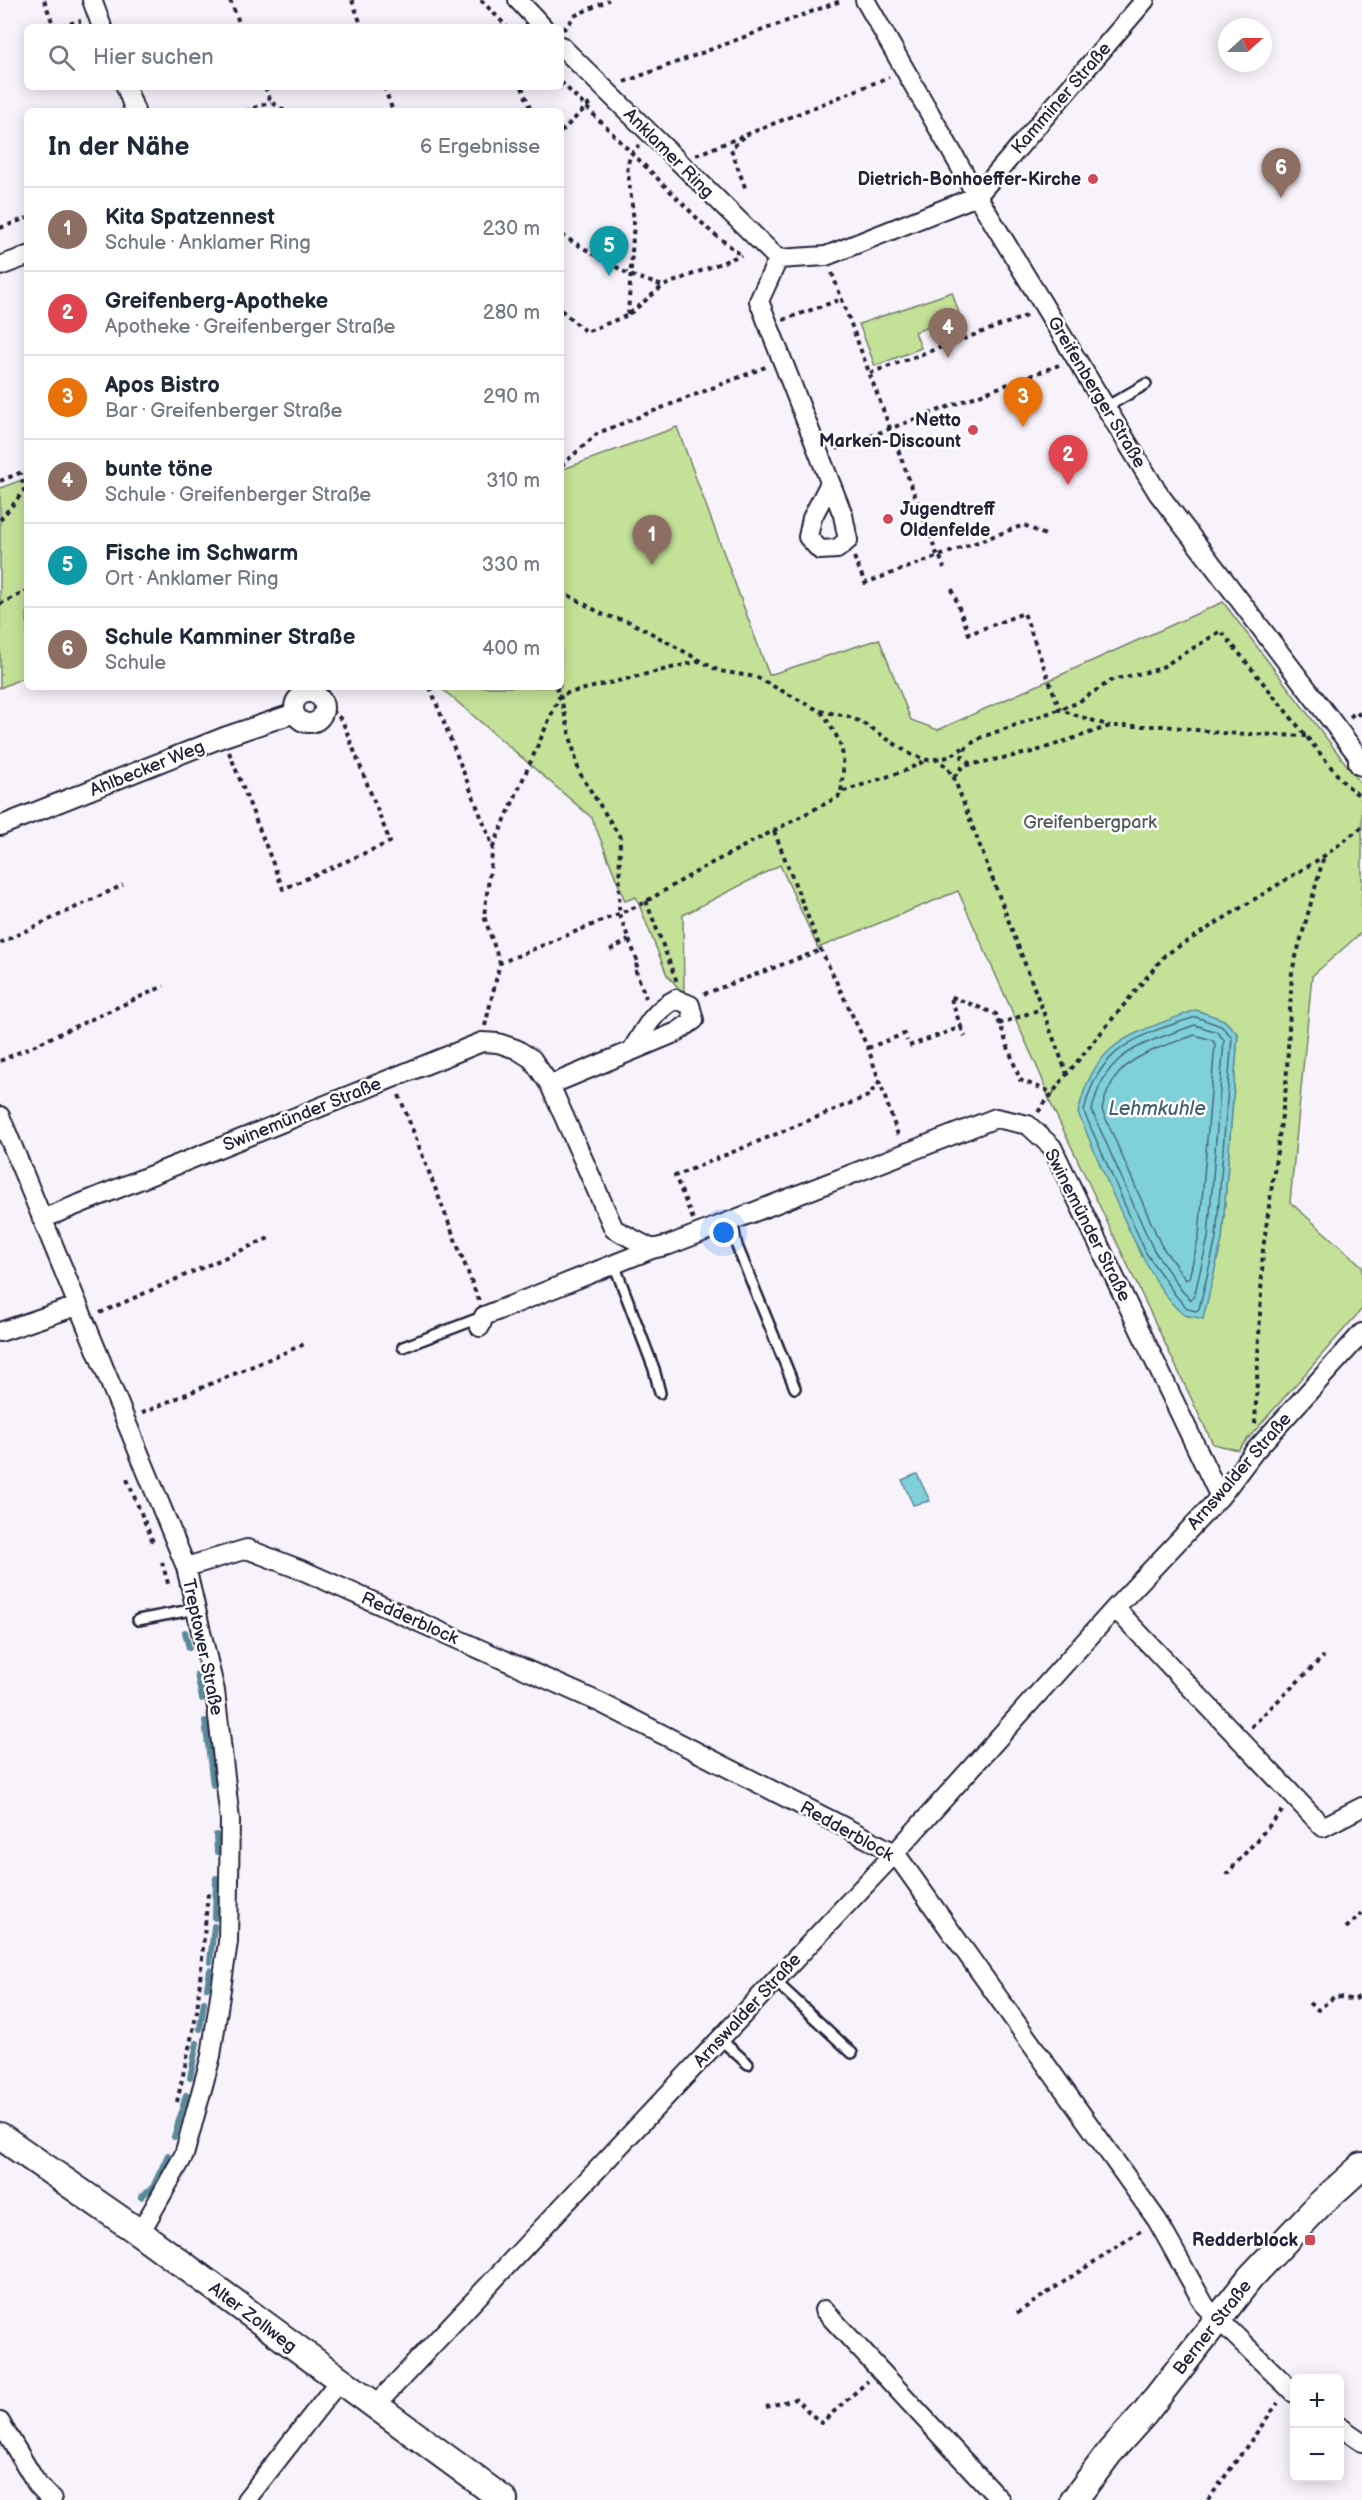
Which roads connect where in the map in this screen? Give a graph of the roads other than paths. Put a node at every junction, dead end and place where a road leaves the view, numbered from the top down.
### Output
1 (518, 0) edge
2 (866, 0) edge
3 (1146, 0) edge
4 (540, 24) edge
5 (564, 49) edge
6 (127, 90) edge
7 (134, 108) edge
8 (976, 196) junction
9 (24, 257) edge
10 (778, 259) junction
11 (0, 266) edge
12 (1146, 384) dead end
13 (1106, 407) junction
14 (829, 485) junction
15 (326, 695) edge
16 (1362, 761) edge
17 (0, 826) edge
18 (632, 1050) junction
19 (550, 1085) junction
20 (0, 1116) edge
21 (42, 1219) junction
22 (732, 1221) junction
23 (652, 1249) junction
24 (614, 1264) junction
25 (80, 1313) junction
26 (482, 1322) joint
27 (0, 1332) edge
28 (1362, 1333) edge
29 (403, 1347) dead end
30 (795, 1388) dead end
31 (660, 1393) dead end
32 (1220, 1497) junction
33 (186, 1567) junction
34 (1115, 1608) junction
35 (196, 1609) junction
36 (138, 1620) dead end
37 (1362, 1807) edge
38 (895, 1853) junction
39 (775, 1981) junction
40 (720, 2039) junction
41 (852, 2053) dead end
42 (748, 2064) dead end
43 (0, 2136) edge
44 (1362, 2166) edge
45 (140, 2233) junction
46 (824, 2310) dead end
47 (1217, 2320) junction
48 (339, 2381) junction
49 (1290, 2388) edge
50 (374, 2407) junction
51 (0, 2422) edge
52 (1341, 2428) edge
53 (1362, 2442) edge
54 (52, 2500) edge
55 (246, 2500) edge
56 (504, 2500) edge
57 (1000, 2500) edge
58 (1074, 2500) edge

1 - 4 street
2 - 8 street, Greifenberger Straße
3 - 8 street, Kamminer Straße
5 - 10 street, Anklamer Ring
6 - 7 street
8 - 10 street
8 - 13 street, Greifenberger Straße
9 - 11 street
10 - 14 street
12 - 13 lane
13 - 16 street, Greifenberger Straße
14 - 14 street
15 - 17 street, Ahlbecker Weg
18 - 18 street
18 - 19 street
19 - 21 street, Swinemünder Straße
19 - 23 street
20 - 21 street, Treptower Straße
21 - 25 street, Treptower Straße
22 - 23 street
22 - 30 lane
22 - 32 street, Swinemünder Straße
23 - 24 street
24 - 26 street
24 - 31 lane
25 - 27 street
25 - 33 street, Treptower Straße
26 - 29 lane
28 - 32 street, Arnswalder Straße
32 - 34 street, Arnswalder Straße
33 - 35 street, Treptower Straße
33 - 38 street, Redderblock
34 - 37 street
34 - 38 street, Arnswalder Straße
35 - 36 lane
35 - 45 street, Treptower Straße
38 - 39 street, Arnswalder Straße
38 - 47 street, Redderblock
39 - 40 street, Arnswalder Straße
39 - 41 lane
40 - 42 lane
40 - 50 street, Arnswalder Straße
43 - 45 street, Alter Zollweg
44 - 47 street, Berner Straße
45 - 48 street, Alter Zollweg
46 - 57 street
47 - 49 street, Redderblock
47 - 58 street, Berner Straße
48 - 50 street, Alter Zollweg
48 - 55 street
50 - 56 street, Alter Zollweg
51 - 54 street
52 - 53 street

